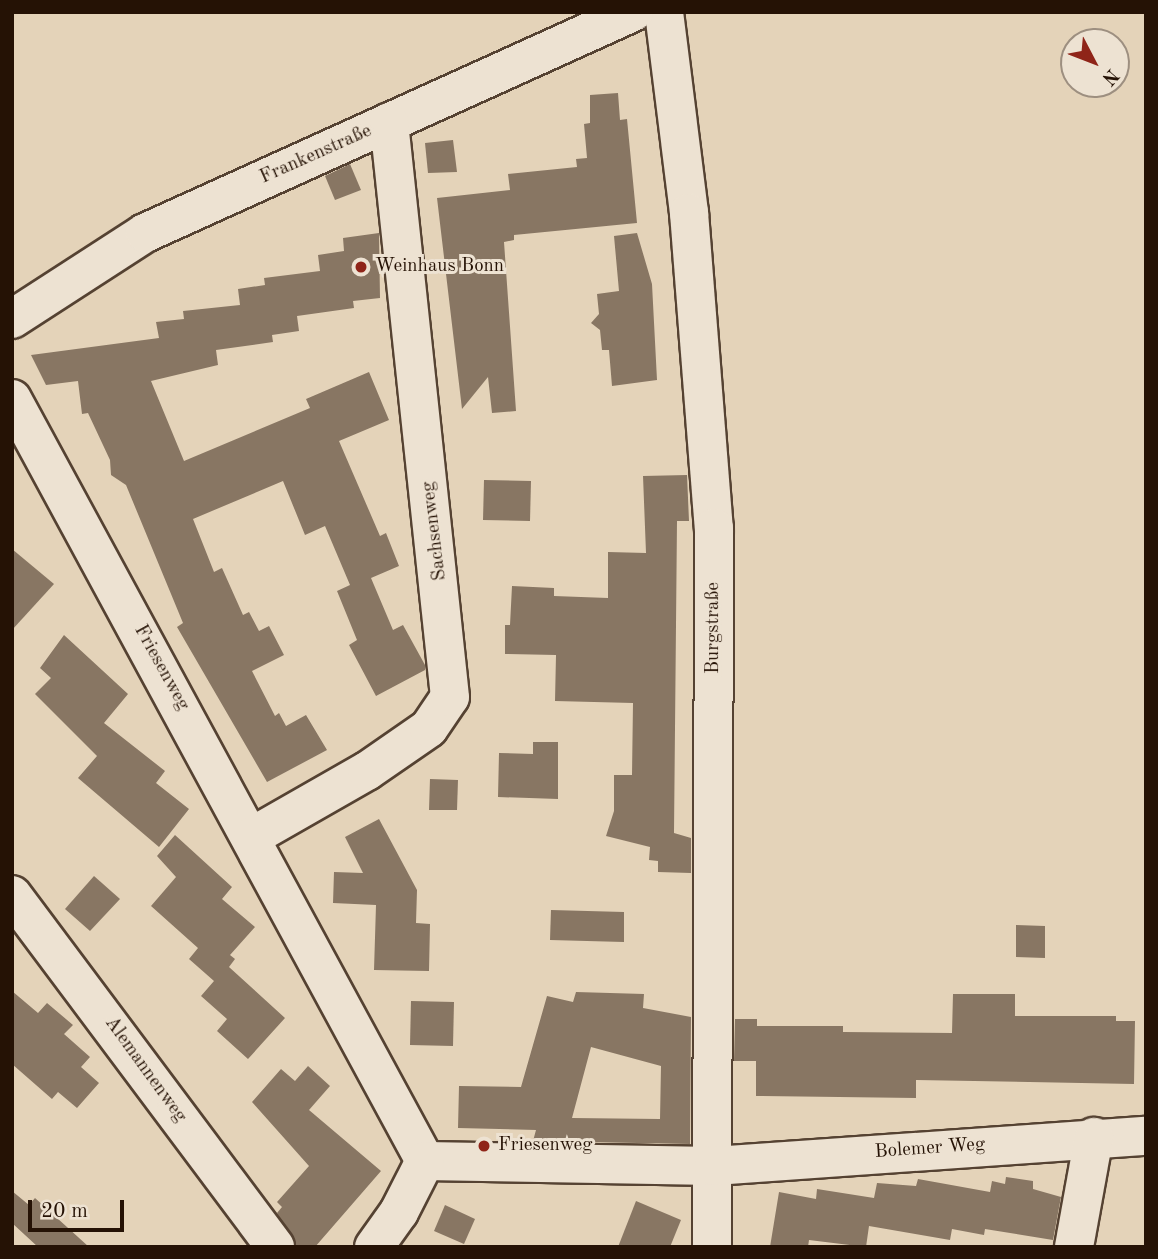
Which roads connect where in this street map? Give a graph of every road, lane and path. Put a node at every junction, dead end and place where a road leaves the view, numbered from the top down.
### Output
1 (632, 12) edge
2 (664, 12) edge
3 (389, 122) junction
4 (12, 318) edge
5 (12, 399) edge
6 (253, 836) junction
7 (12, 895) edge
8 (1146, 1136) edge
9 (1094, 1137) junction
10 (425, 1160) junction
11 (714, 1166) junction
12 (275, 1247) edge
13 (374, 1247) edge
14 (712, 1247) edge
15 (1074, 1247) edge

1 - 3 street, Frankenstraße
2 - 11 street, Burgstraße
3 - 4 street, Frankenstraße
3 - 6 street, Sachsenweg
5 - 6 street, Friesenweg
6 - 10 street, Friesenweg
7 - 12 street, Alemannenweg
8 - 9 street, Bolemer Weg
9 - 11 street, Bolemer Weg
9 - 15 street
10 - 11 street, Bolemer Weg
10 - 13 street
11 - 14 street, Burgstraße

